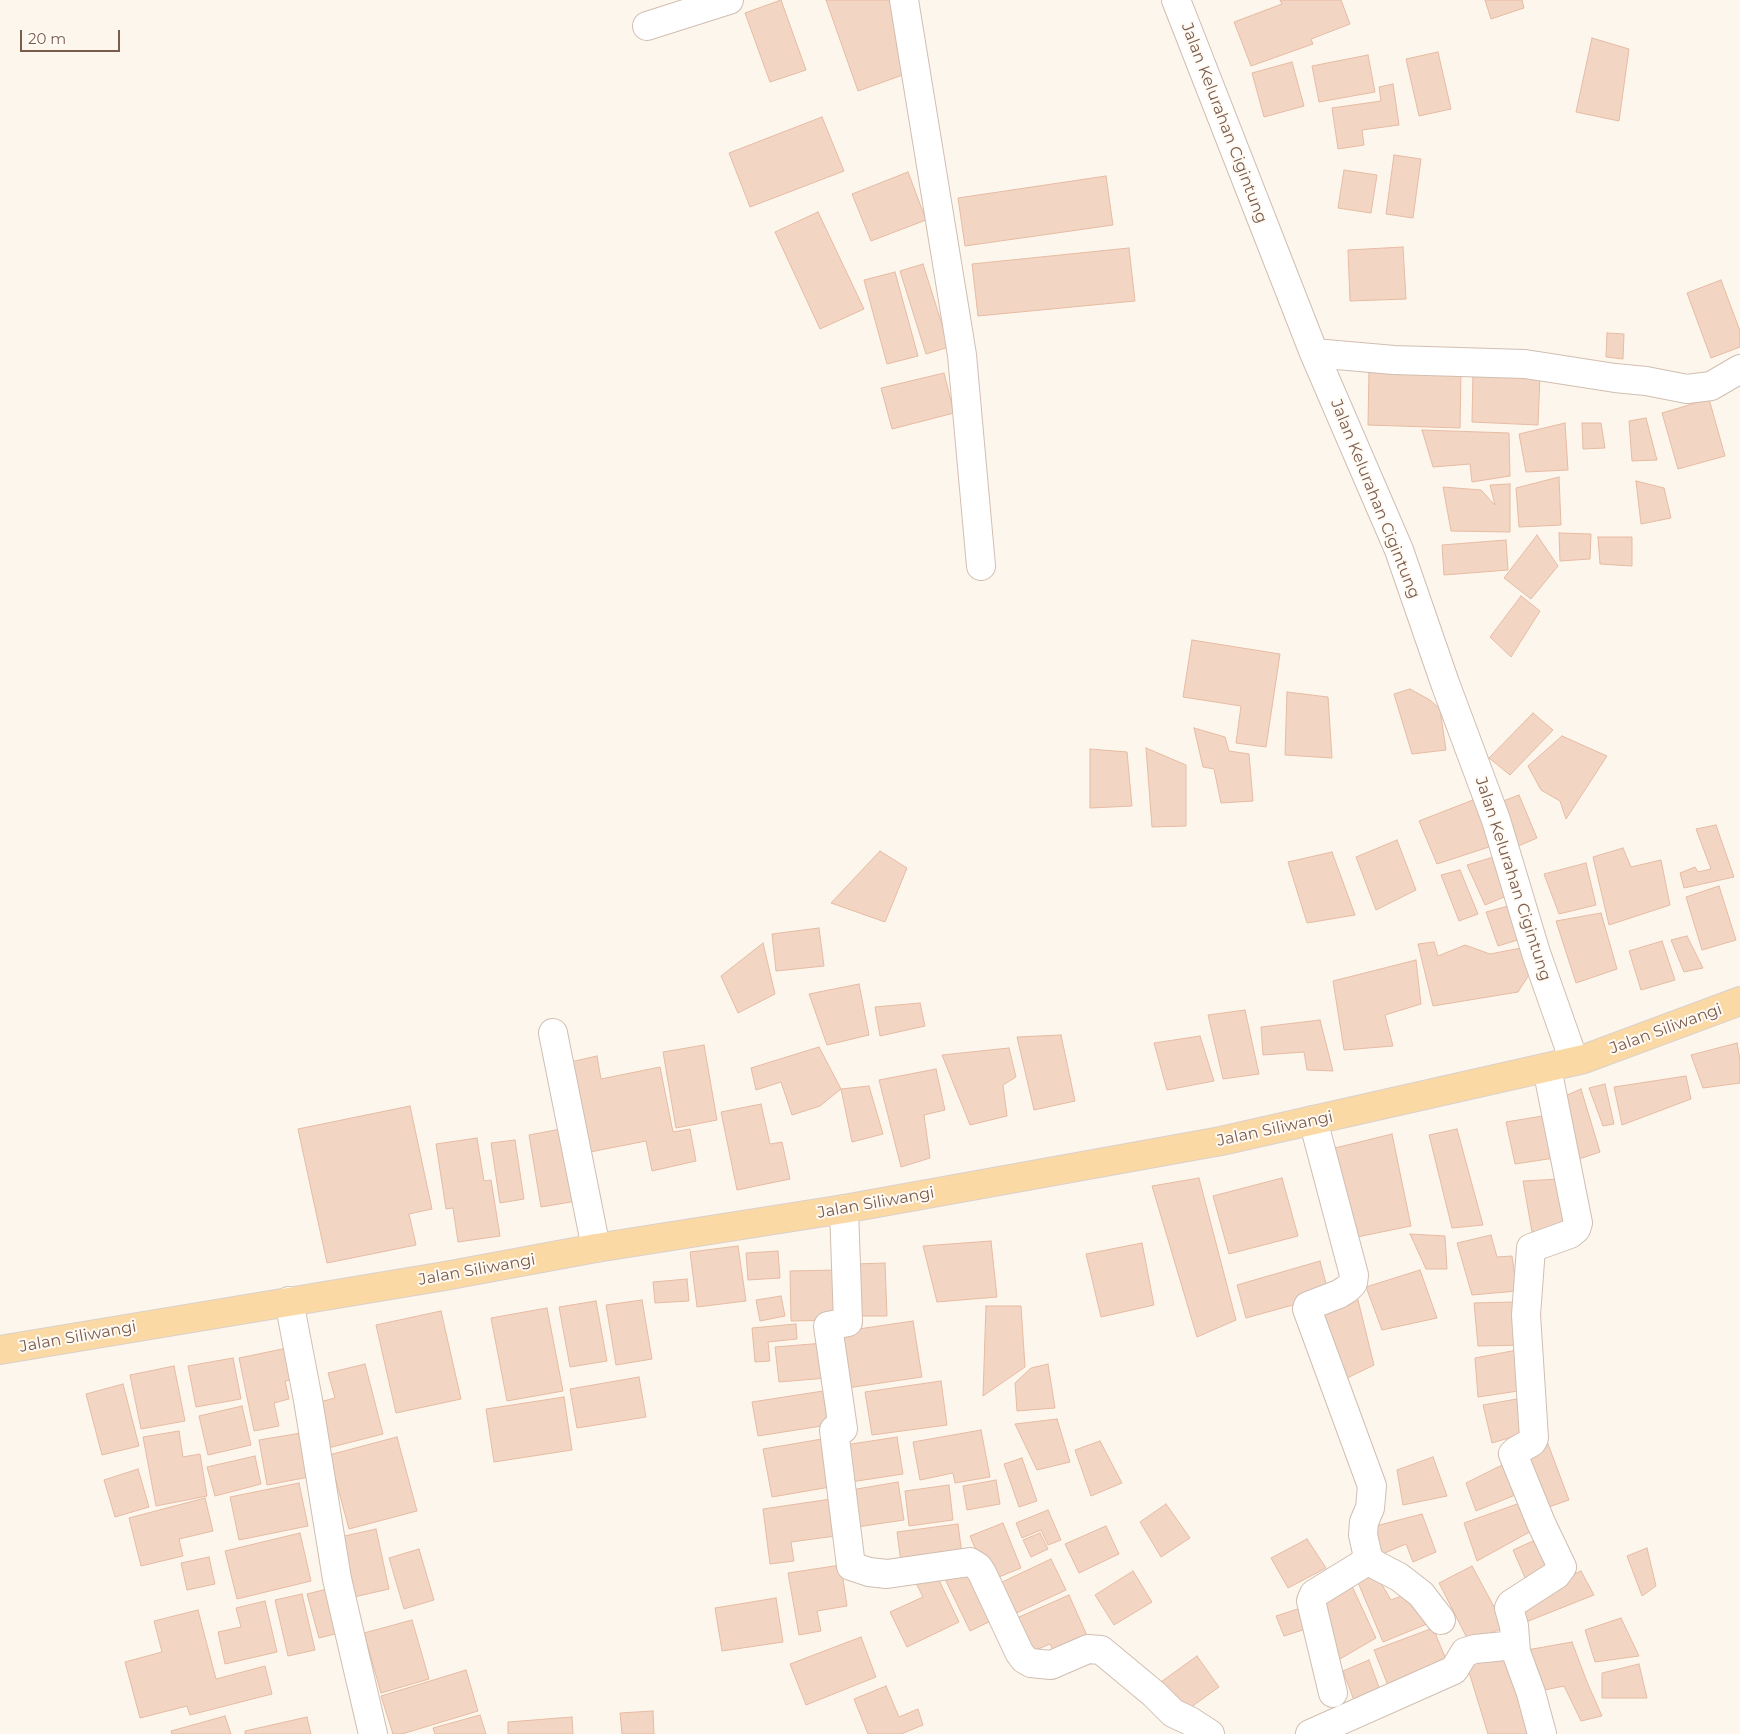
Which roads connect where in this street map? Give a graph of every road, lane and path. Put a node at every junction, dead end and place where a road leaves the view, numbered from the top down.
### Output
1 (729, 0) edge
2 (904, 0) edge
3 (1176, 0) edge
4 (647, 26) dead end
5 (1314, 352) junction
6 (1740, 369) edge
7 (981, 566) dead end
8 (1740, 1001) edge
9 (553, 1033) dead end
10 (1574, 1061) junction
11 (1547, 1068) junction
12 (1313, 1120) junction
13 (844, 1209) junction
14 (596, 1248) junction
15 (289, 1301) junction
16 (0, 1350) edge
17 (1368, 1557) junction
18 (1441, 1620) dead end
19 (1515, 1645) junction
20 (1333, 1693) dead end
21 (373, 1734) edge
22 (1210, 1734) edge
23 (1310, 1734) edge
24 (1542, 1734) edge

1 - 4 street
2 - 7 street
3 - 5 street, Jalan Kelurahan Cigintung
5 - 6 street
5 - 10 street, Jalan Kelurahan Cigintung
8 - 10 main road, Jalan Siliwangi
9 - 14 street
10 - 11 main road, Jalan Siliwangi
11 - 12 main road, Jalan Siliwangi
11 - 19 street
12 - 13 main road, Jalan Siliwangi
12 - 17 street
13 - 14 main road, Jalan Siliwangi
13 - 22 street
14 - 15 main road, Jalan Siliwangi
15 - 16 main road, Jalan Siliwangi
15 - 21 street
17 - 18 street
17 - 20 street
19 - 23 street
19 - 24 street

